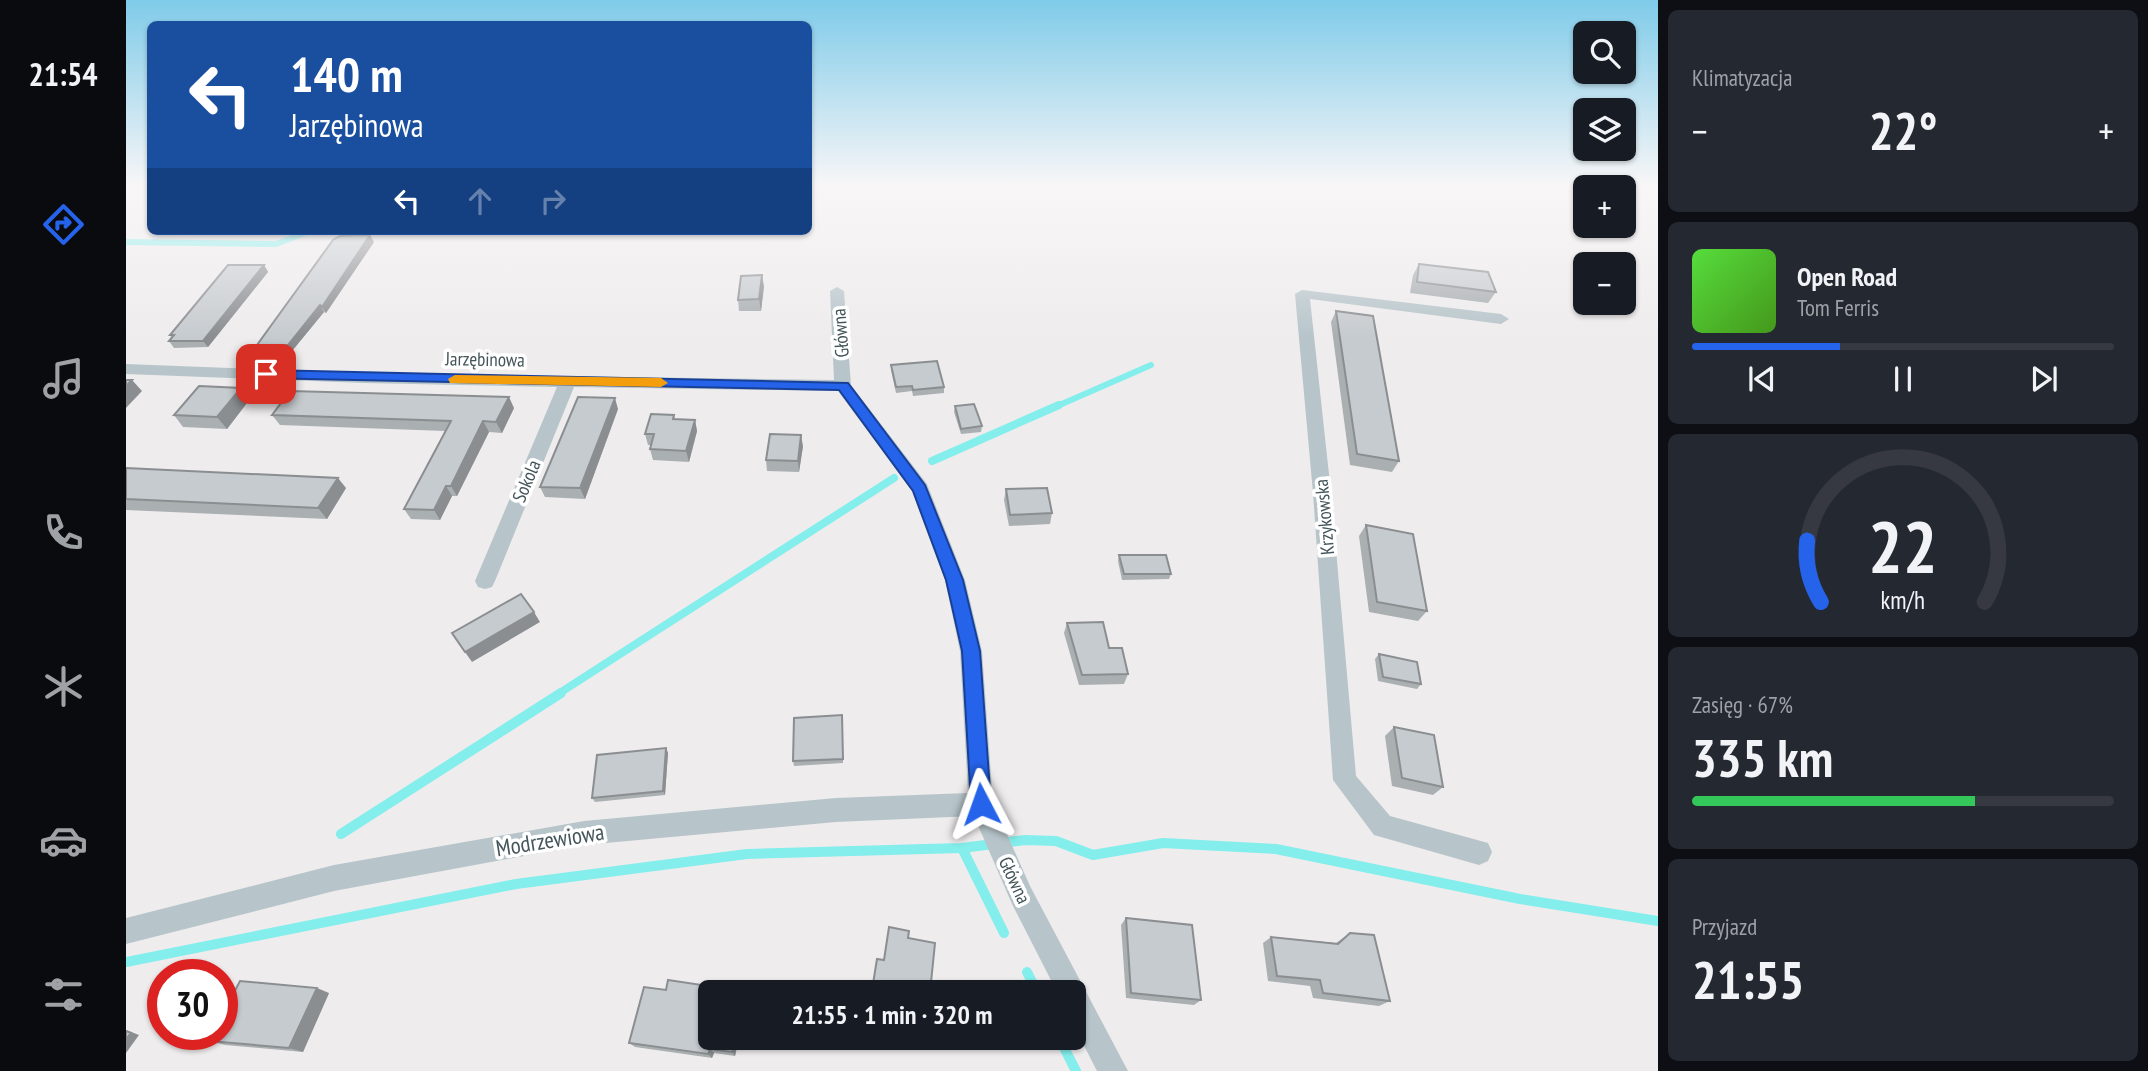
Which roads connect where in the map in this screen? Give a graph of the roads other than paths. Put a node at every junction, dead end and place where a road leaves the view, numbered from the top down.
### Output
1 (837, 290) dead end
2 (1501, 319) dead end
3 (126, 369) edge
4 (568, 381) junction
5 (843, 386) junction
6 (485, 581) dead end
7 (981, 804) junction
8 (1479, 852) dead end
9 (126, 931) edge
10 (1067, 980) edge
11 (1086, 1018) edge
12 (1113, 1071) edge

1 - 5 street, Główna
2 - 8 street, Krzykowska
3 - 4 street, Jarzębinowa
4 - 5 street, Jarzębinowa
4 - 6 street, Sokola
5 - 7 street, Główna
7 - 9 street, Modrzewiowa
7 - 10 street, Główna
11 - 12 street, Główna

